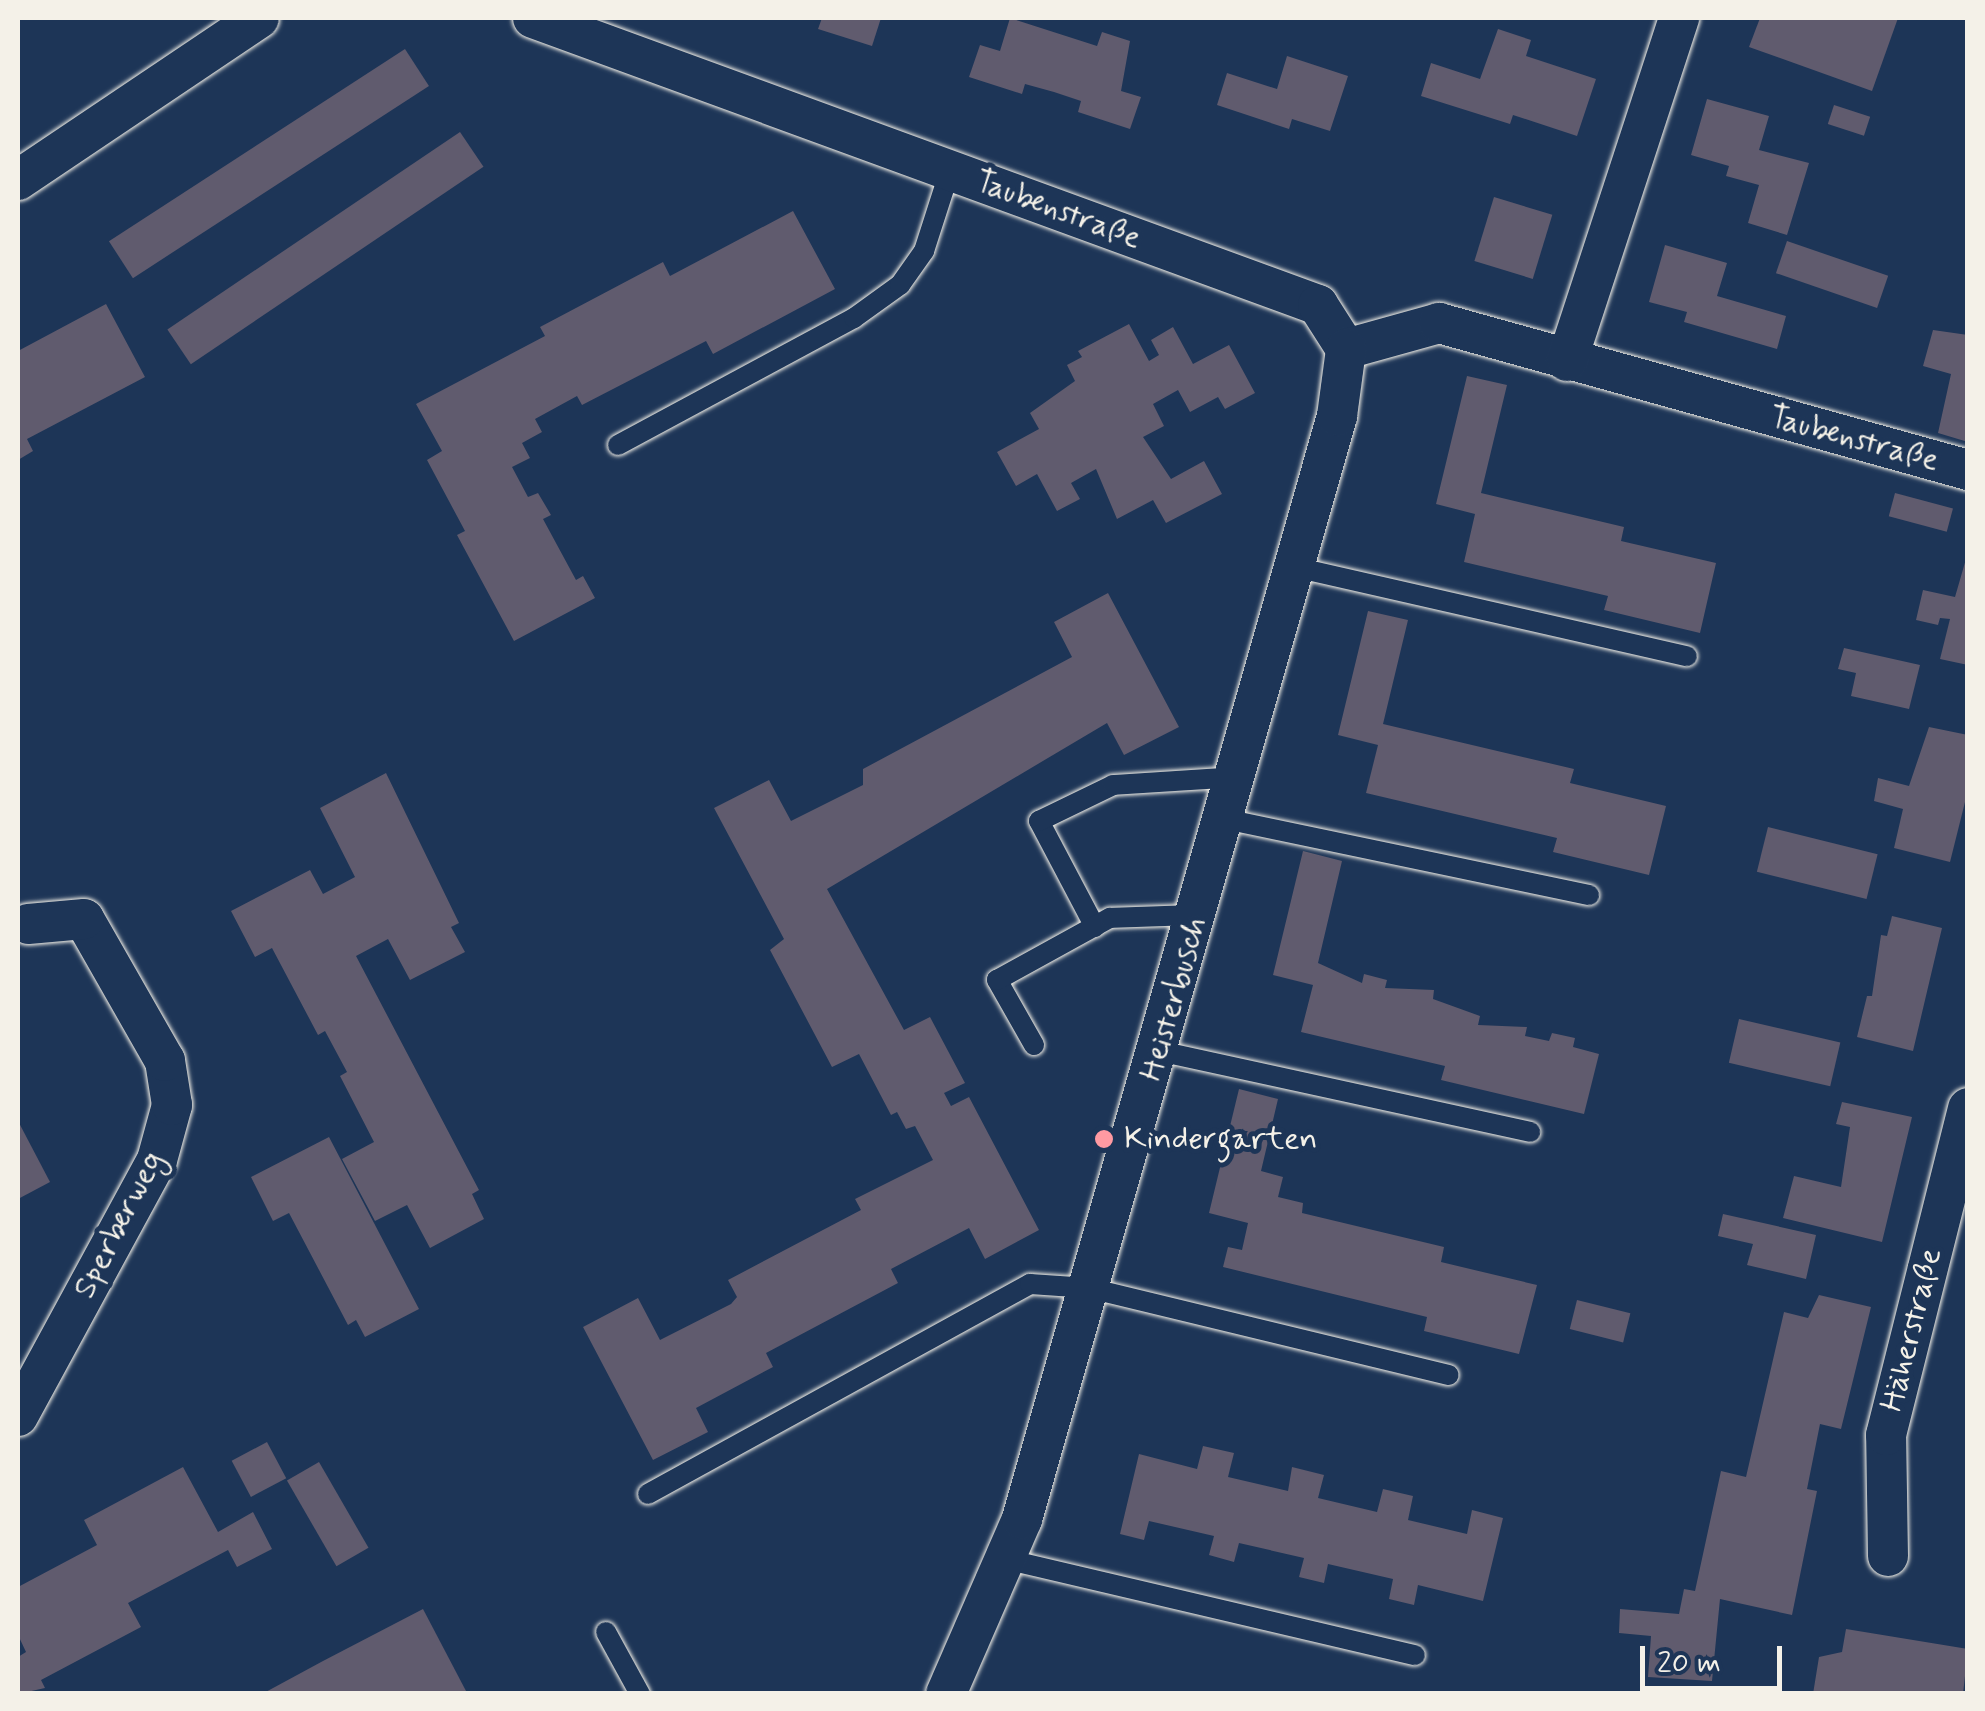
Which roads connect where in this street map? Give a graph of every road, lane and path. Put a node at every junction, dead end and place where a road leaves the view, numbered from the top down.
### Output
1 (258, 18) edge
2 (533, 18) edge
3 (1678, 18) edge
4 (950, 170) junction
5 (18, 180) edge
6 (1346, 349) junction
7 (1567, 362) junction
8 (618, 444) dead end
9 (1968, 470) edge
10 (1290, 566) junction
11 (1687, 656) dead end
12 (1236, 776) junction
13 (1226, 818) junction
14 (1589, 895) dead end
15 (1198, 915) junction
16 (28, 924) dead end
17 (1094, 927) junction
18 (1034, 1045) dead end
19 (1158, 1051) junction
20 (1968, 1108) edge
21 (1530, 1132) dead end
22 (1089, 1288) junction
23 (1449, 1375) dead end
24 (18, 1416) edge
25 (648, 1494) dead end
26 (1888, 1556) dead end
27 (1005, 1559) junction
28 (606, 1632) dead end
29 (1415, 1654) dead end
30 (640, 1694) edge
31 (946, 1694) edge

1 - 5 street
2 - 4 street, Taubenstraße
3 - 7 street
4 - 6 street, Taubenstraße
4 - 8 lane
6 - 7 street, Taubenstraße
6 - 10 street, Heisterbusch
7 - 9 street, Taubenstraße
10 - 11 lane
10 - 12 street, Heisterbusch
12 - 13 street, Heisterbusch
12 - 17 lane
13 - 14 lane
13 - 15 street, Heisterbusch
15 - 17 lane
15 - 19 street, Heisterbusch
16 - 24 street, Sperberweg
17 - 18 lane
19 - 21 lane
19 - 22 street, Heisterbusch
20 - 26 street, Häherstraße
22 - 23 lane
22 - 25 lane
22 - 27 street, Heisterbusch
27 - 29 lane
27 - 31 street, Heisterbusch
28 - 30 lane

